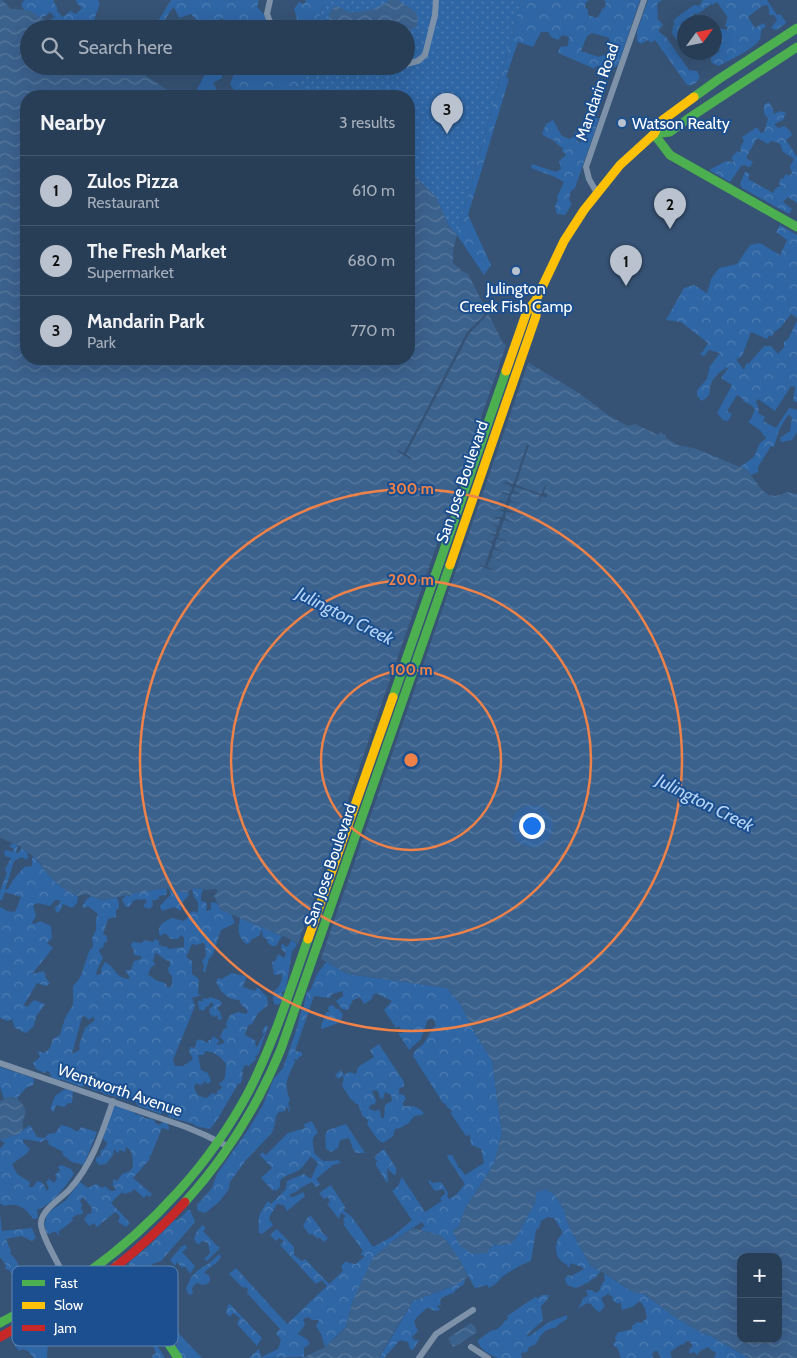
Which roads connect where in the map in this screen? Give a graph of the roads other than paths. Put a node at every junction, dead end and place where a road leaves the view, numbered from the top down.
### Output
1 (270, 0) edge
2 (644, 0) edge
3 (436, 1) edge
4 (269, 20) edge
5 (797, 28) edge
6 (797, 47) edge
7 (415, 61) edge
8 (718, 79) junction
9 (727, 92) junction
10 (654, 134) junction
11 (597, 192) junction
12 (797, 227) edge
13 (536, 300) junction
14 (0, 1063) edge
15 (112, 1101) junction
16 (218, 1141) junction
17 (229, 1147) junction
18 (156, 1214) junction
19 (117, 1265) joint
20 (60, 1266) edge
21 (94, 1266) edge
22 (473, 1310) dead end
23 (12, 1316) edge
24 (0, 1323) edge
25 (12, 1330) edge
26 (0, 1336) edge
27 (170, 1346) edge
28 (470, 1347) dead end
29 (178, 1358) edge
30 (419, 1358) edge
31 (488, 1358) edge

1 - 4 street
2 - 11 street, Mandarin Road
3 - 7 street
5 - 8 main road, San Jose Boulevard
6 - 9 main road, San Jose Boulevard
8 - 9 main road
8 - 10 main road, San Jose Boulevard
9 - 10 main road, San Jose Boulevard
10 - 11 main road, San Jose Boulevard
10 - 12 main road
11 - 13 main road, San Jose Boulevard
13 - 16 main road, San Jose Boulevard
13 - 17 main road, San Jose Boulevard
14 - 15 street, Wentworth Avenue
15 - 16 street, Wentworth Avenue
15 - 20 street
16 - 17 street, Wentworth Avenue
16 - 18 main road, San Jose Boulevard
17 - 19 main road, San Jose Boulevard
18 - 19 main road
18 - 21 main road, San Jose Boulevard
22 - 30 street
23 - 24 main road, San Jose Boulevard
25 - 26 main road, San Jose Boulevard
27 - 29 main road
28 - 31 street

